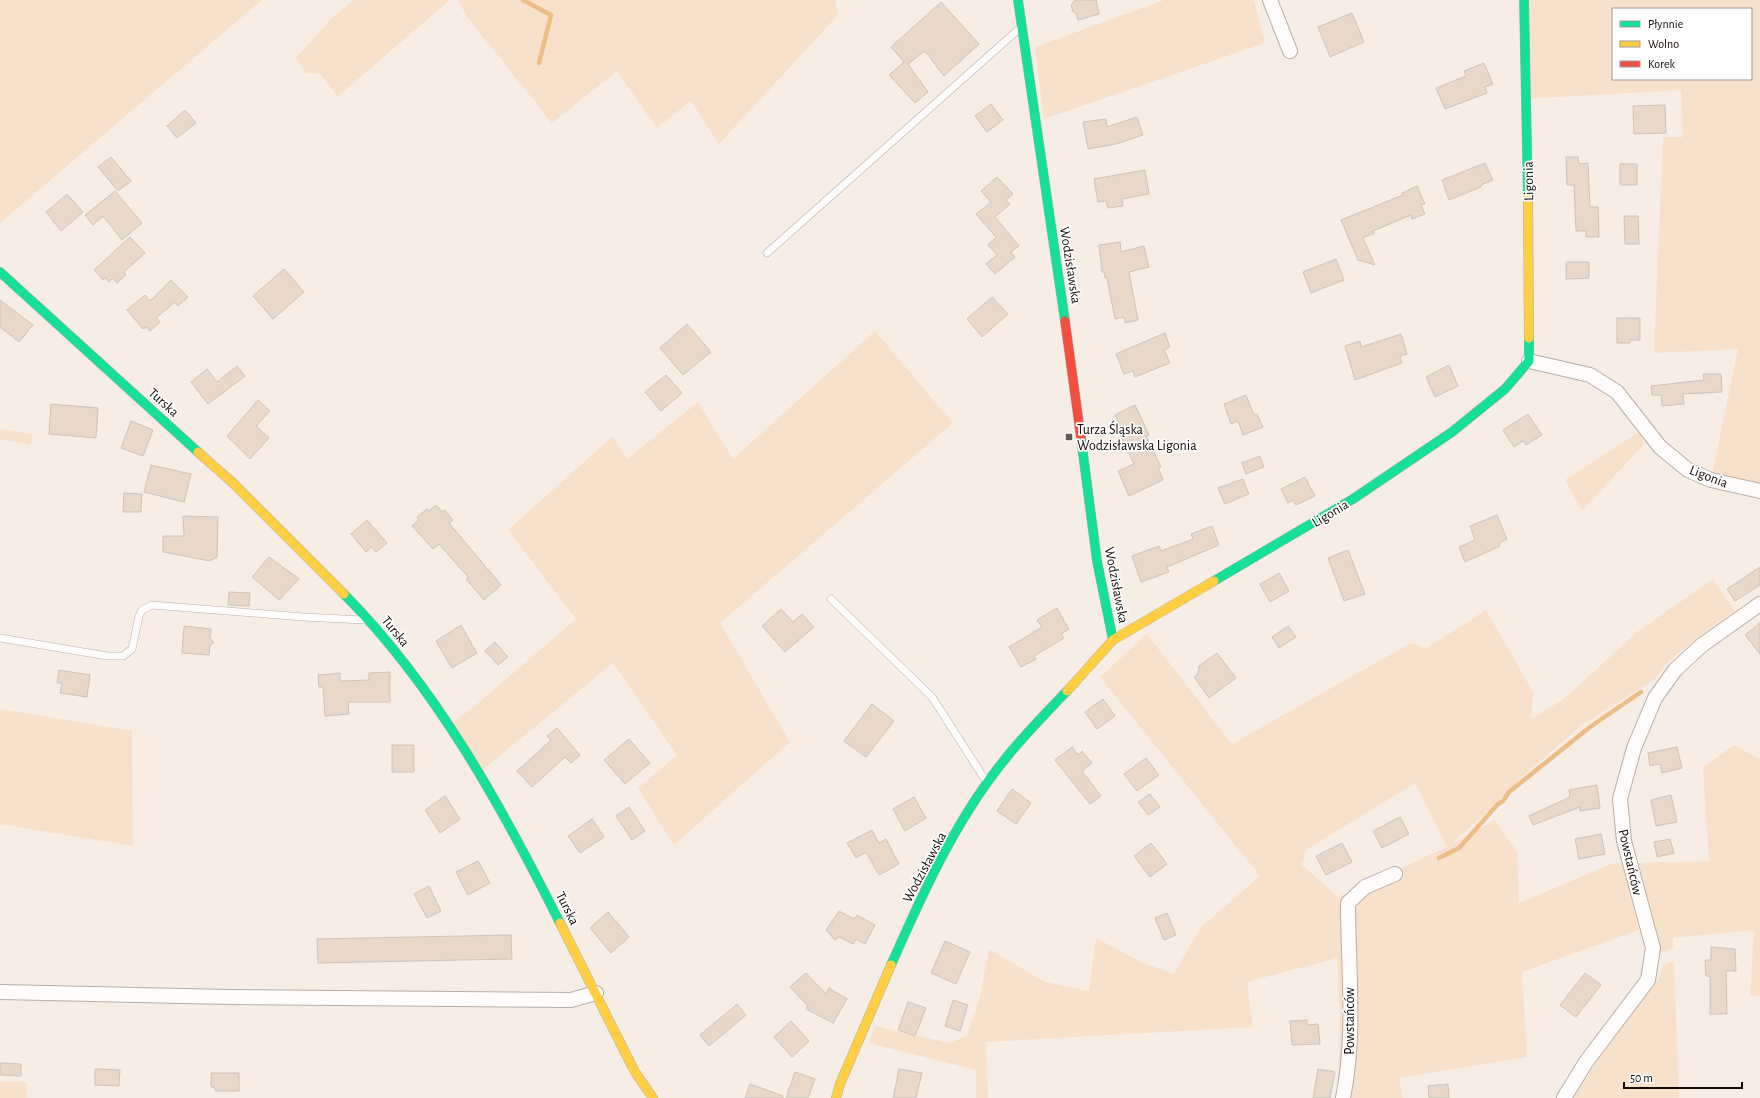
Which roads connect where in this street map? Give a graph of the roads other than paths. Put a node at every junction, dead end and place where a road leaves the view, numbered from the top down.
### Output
1 (1018, 0) edge
2 (1270, 0) edge
3 (1524, 0) edge
4 (1022, 26) junction
5 (1290, 51) dead end
6 (767, 253) dead end
7 (0, 272) edge
8 (1529, 361) junction
9 (1760, 491) edge
10 (831, 599) dead end
11 (1760, 604) edge
12 (370, 621) junction
13 (0, 638) edge
14 (1113, 640) junction
15 (987, 783) junction
16 (1395, 874) dead end
17 (0, 992) edge
18 (596, 993) junction
19 (653, 1098) edge
20 (836, 1098) edge
21 (1343, 1098) edge
22 (1564, 1098) edge

1 - 4 street, Wodzisławska
2 - 5 street
3 - 8 street, Ligonia
4 - 6 lane
4 - 14 street, Wodzisławska
7 - 12 street, Turska
8 - 9 street, Ligonia
8 - 14 street, Ligonia
10 - 15 lane
11 - 22 street, Powstańców
12 - 13 lane
12 - 18 street, Turska
14 - 15 street, Wodzisławska
15 - 20 street, Wodzisławska
16 - 21 street, Powstańców
17 - 18 street
18 - 19 street, Turska

